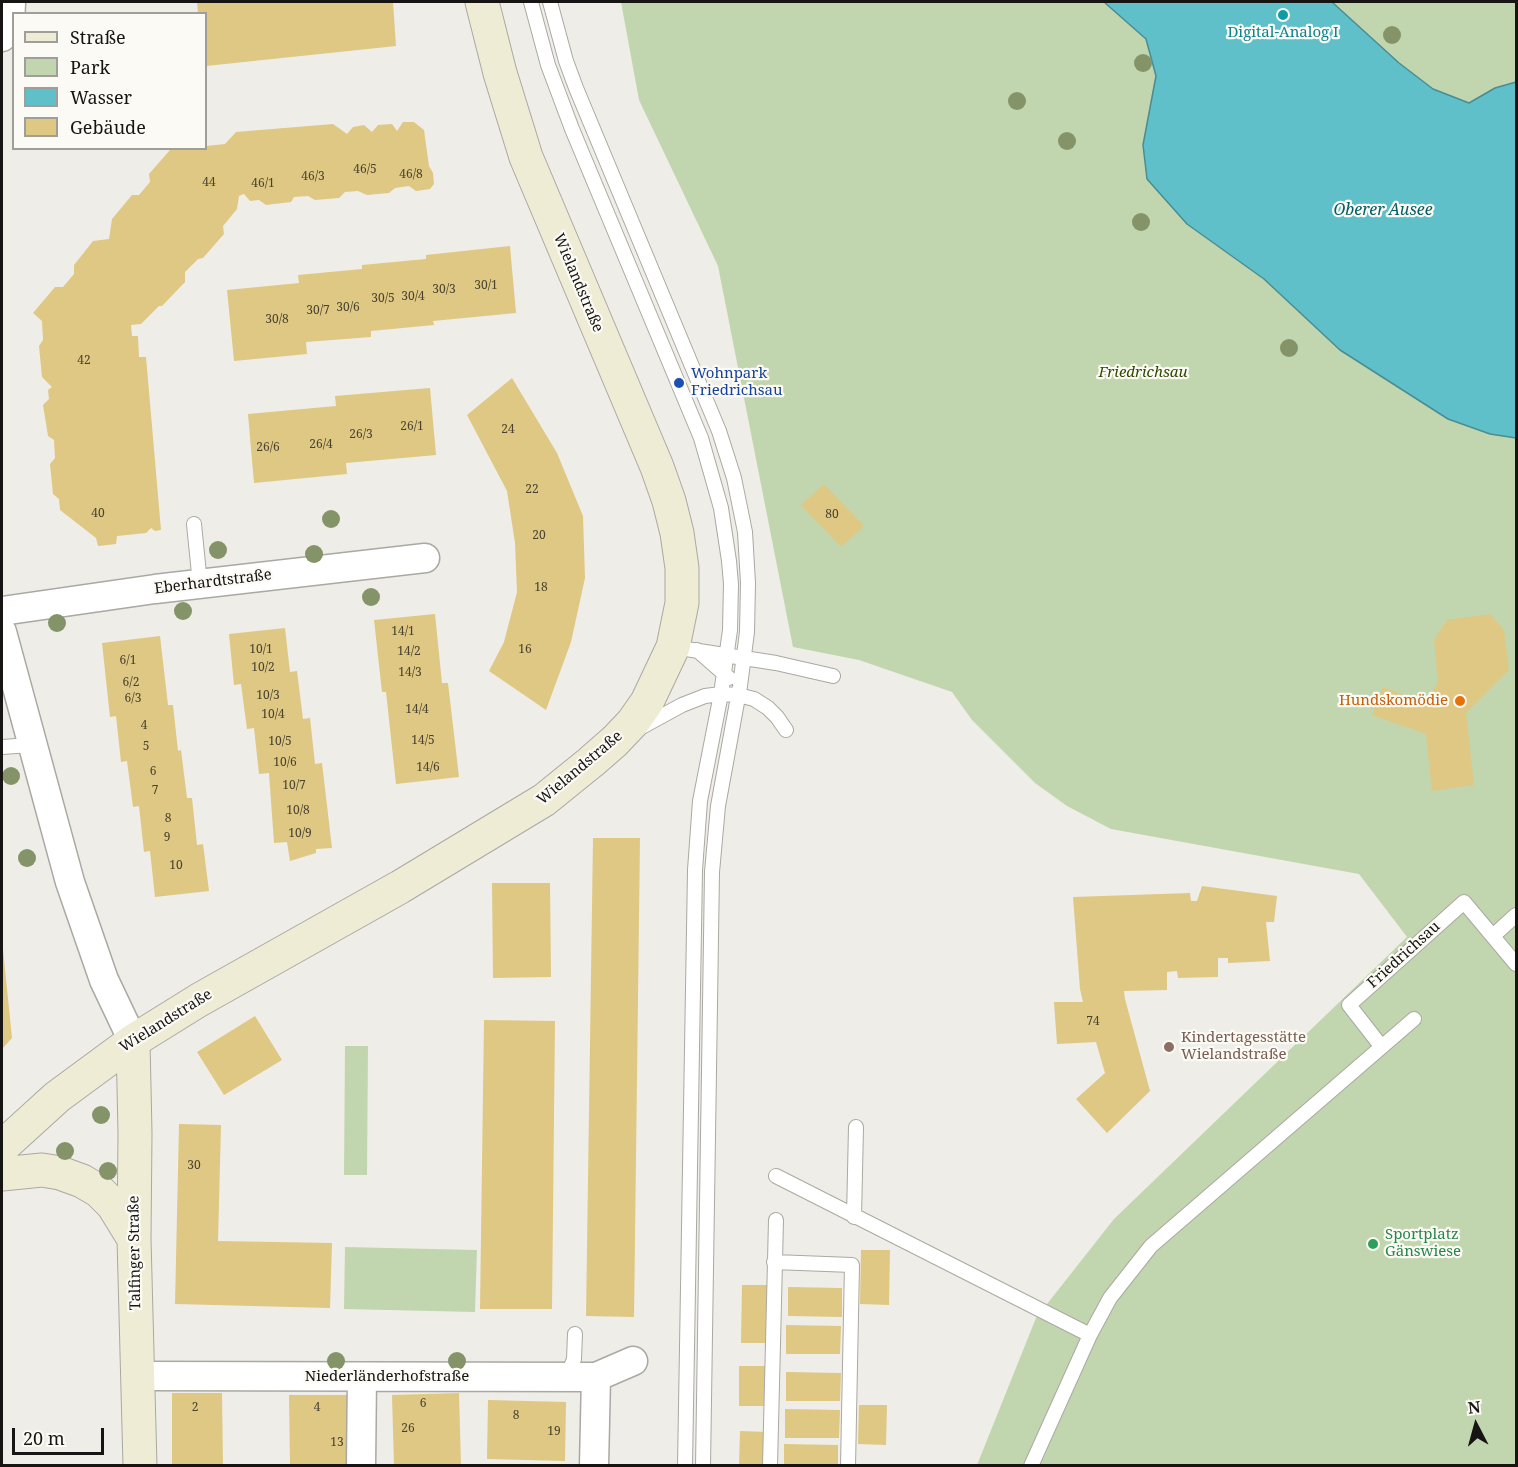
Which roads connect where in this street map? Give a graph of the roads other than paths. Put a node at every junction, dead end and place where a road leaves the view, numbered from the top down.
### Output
1 (10, 2) edge
2 (482, 2) edge
3 (531, 2) edge
4 (550, 2) edge
5 (2, 37) edge
6 (194, 524) dead end
7 (425, 558) dead end
8 (200, 584) junction
9 (2, 611) edge
10 (2, 632) edge
11 (685, 648) junction
12 (727, 654) junction
13 (744, 657) junction
14 (724, 674) junction
15 (833, 676) dead end
16 (739, 691) junction
17 (721, 693) junction
18 (9, 694) edge
19 (786, 730) dead end
20 (615, 741) junction
21 (31, 745) junction
22 (2, 747) edge
23 (1516, 915) edge
24 (1493, 936) junction
25 (1516, 964) edge
26 (1414, 1018) dead end
27 (133, 1041) junction
28 (1381, 1046) junction
29 (856, 1127) dead end
30 (2, 1148) edge
31 (2, 1174) edge
32 (776, 1176) dead end
33 (854, 1217) junction
34 (776, 1220) dead end
35 (134, 1239) junction
36 (774, 1262) junction
37 (575, 1334) dead end
38 (1090, 1335) junction
39 (633, 1361) dead end
40 (138, 1376) junction
41 (362, 1377) junction
42 (567, 1377) junction
43 (596, 1377) junction
44 (140, 1466) edge
45 (361, 1466) edge
46 (594, 1466) edge
47 (685, 1466) edge
48 (703, 1466) edge
49 (770, 1466) edge
50 (848, 1466) edge
51 (1031, 1466) edge

1 - 5 street
2 - 11 street, Wielandstraße
3 - 12 lane
4 - 13 lane
6 - 8 lane
7 - 8 street, Eberhardtstraße
8 - 9 street, Eberhardtstraße
10 - 18 street
11 - 12 lane
11 - 14 lane
11 - 20 street, Wielandstraße
12 - 13 lane
12 - 14 lane
13 - 15 lane
13 - 16 lane
14 - 16 lane
14 - 17 lane
16 - 17 lane
16 - 19 lane
16 - 48 lane
17 - 20 lane
17 - 47 lane
18 - 21 street
20 - 27 street, Wielandstraße
21 - 22 lane
21 - 27 street
23 - 24 lane
24 - 25 lane, Friedrichsau
24 - 28 lane, Friedrichsau
26 - 28 lane
27 - 30 street, Wielandstraße
27 - 35 street, Talfinger Straße
28 - 38 lane
29 - 33 lane
31 - 35 street
32 - 33 lane
33 - 38 lane
34 - 36 lane
35 - 40 street, Talfinger Straße
36 - 49 lane
36 - 50 lane
37 - 42 lane
38 - 51 lane
39 - 43 street, Niederländerhofstraße
40 - 41 street, Niederländerhofstraße
40 - 44 street, Talfinger Straße
41 - 42 street, Niederländerhofstraße
41 - 45 street
42 - 43 street, Niederländerhofstraße
43 - 46 street

